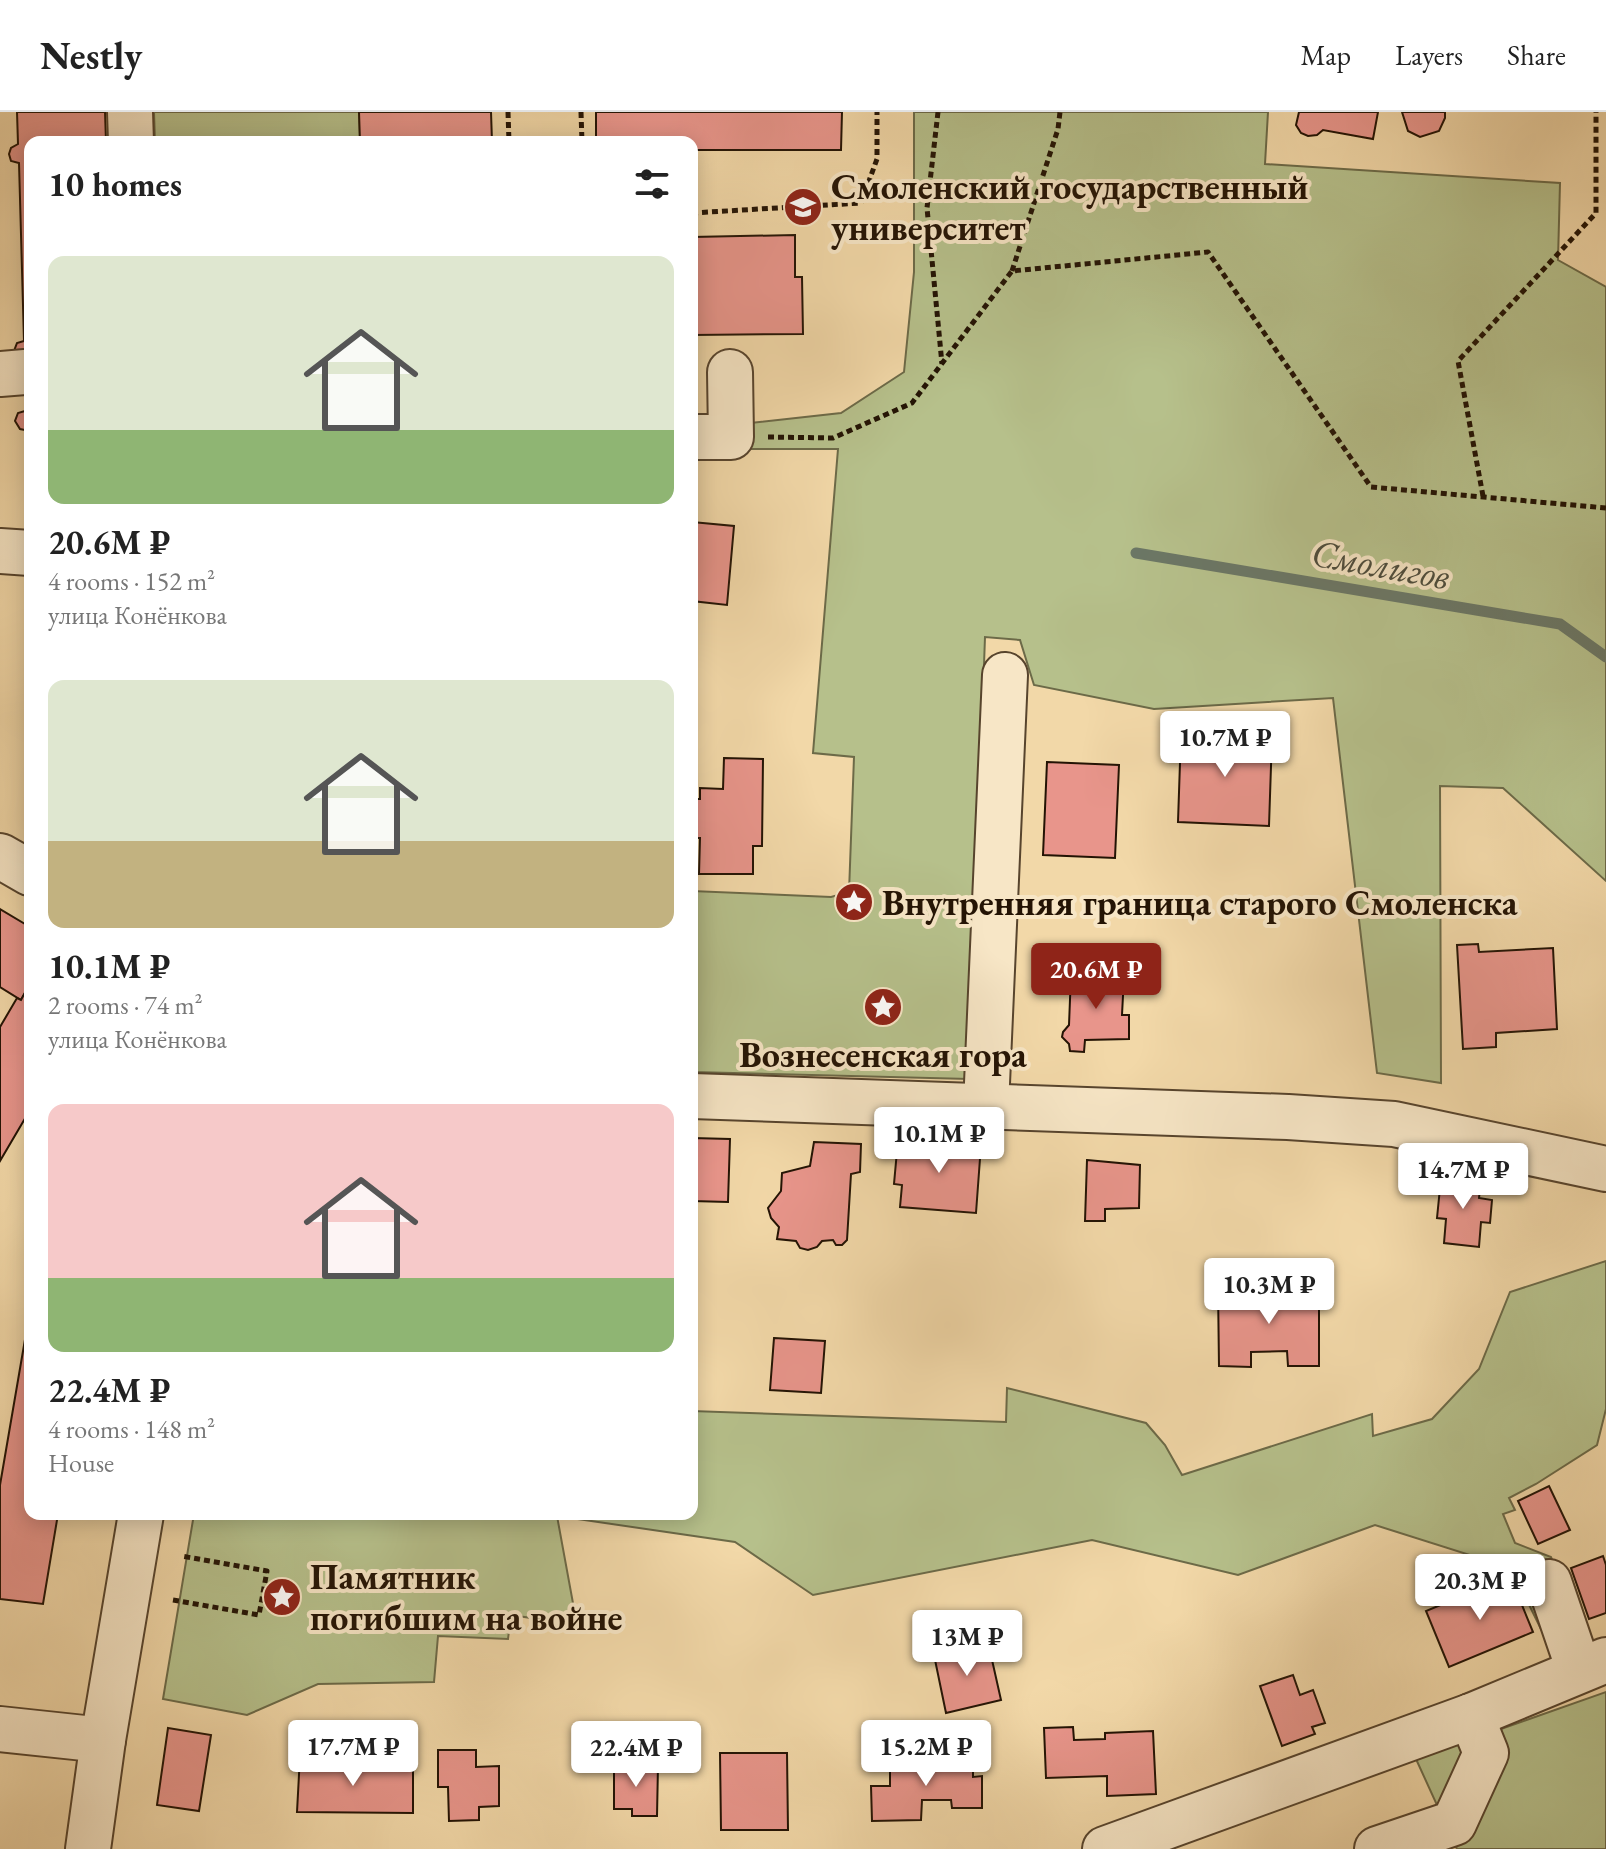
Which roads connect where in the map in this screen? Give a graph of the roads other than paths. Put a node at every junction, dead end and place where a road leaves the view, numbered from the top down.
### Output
1 (130, 112) edge
2 (131, 136) edge
3 (730, 372) dead end
4 (712, 437) edge
5 (0, 551) edge
6 (24, 553) edge
7 (1005, 675) dead end
8 (0, 856) edge
9 (24, 870) edge
10 (698, 1096) edge
11 (986, 1106) junction
12 (1606, 1169) edge
13 (140, 1520) edge
14 (1549, 1582) dead end
15 (1592, 1665) edge
16 (1471, 1716) junction
17 (0, 1729) edge
18 (103, 1740) junction
19 (88, 1849) edge
20 (1105, 1849) edge
21 (1377, 1849) edge

1 - 2 street
3 - 4 street
5 - 6 street
7 - 11 street
8 - 9 street
10 - 11 street
11 - 12 street
13 - 18 street
14 - 15 street
15 - 16 street
16 - 20 street
16 - 21 street
17 - 18 street
18 - 19 street

